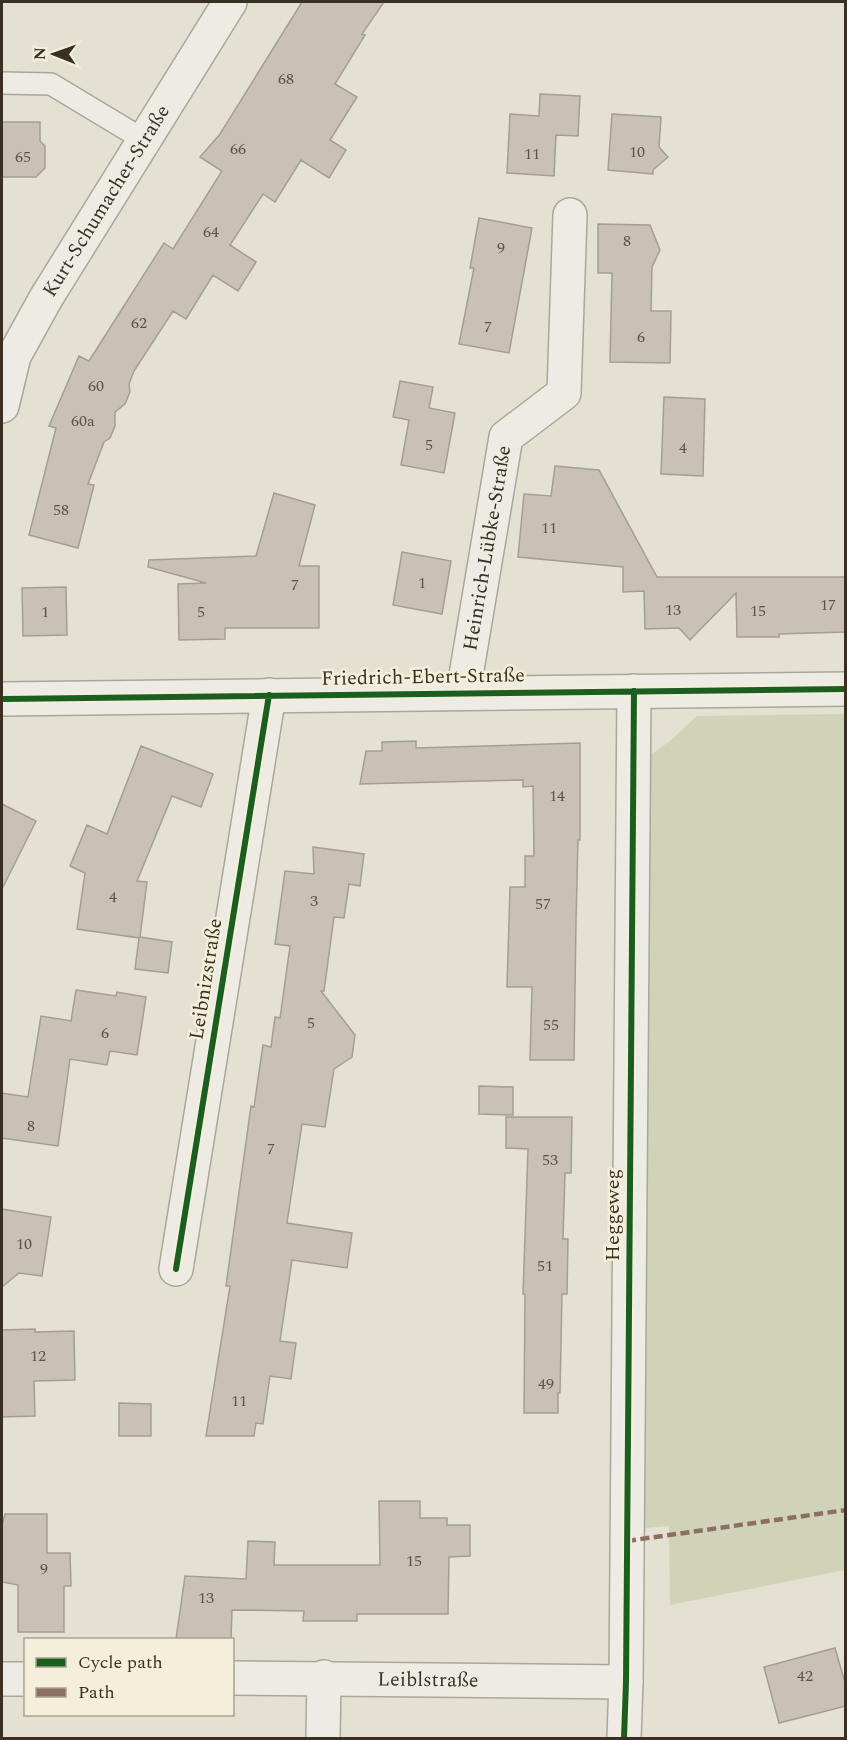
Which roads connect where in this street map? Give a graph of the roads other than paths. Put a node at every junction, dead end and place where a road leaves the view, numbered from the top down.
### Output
1 (231, 2) edge
2 (2, 83) edge
3 (144, 140) junction
4 (570, 215) dead end
5 (2, 406) edge
6 (846, 689) edge
7 (634, 692) junction
8 (463, 693) junction
9 (269, 695) junction
10 (2, 699) edge
11 (176, 1269) dead end
12 (324, 1677) junction
13 (234, 1678) edge
14 (2, 1679) edge
15 (24, 1679) edge
16 (626, 1682) junction
17 (323, 1738) edge
18 (624, 1738) edge

1 - 3 street, Kurt-Schumacher-Straße
2 - 3 lane
3 - 5 street, Kurt-Schumacher-Straße
4 - 8 street, Heinrich-Lübke-Straße
6 - 7 street, Friedrich-Ebert-Straße
7 - 8 street, Friedrich-Ebert-Straße
7 - 16 street, Heggeweg
8 - 9 street, Friedrich-Ebert-Straße
9 - 10 street, Friedrich-Ebert-Straße
9 - 11 street, Leibnizstraße
12 - 13 street, Leiblstraße
12 - 16 street, Leiblstraße
12 - 17 street
14 - 15 street
16 - 18 street, Heggeweg

